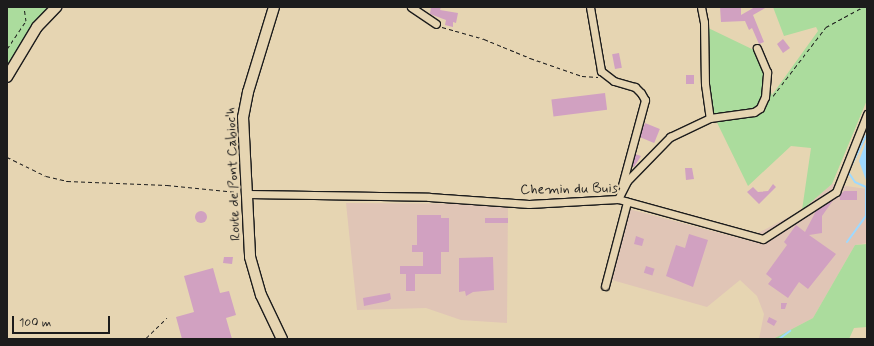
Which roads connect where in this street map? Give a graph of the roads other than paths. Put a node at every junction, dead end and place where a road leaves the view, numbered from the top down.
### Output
1 (56, 7) edge
2 (274, 7) edge
3 (411, 7) edge
4 (590, 7) edge
5 (701, 7) edge
6 (436, 24) road end
7 (757, 48) dead end
8 (7, 77) edge
9 (867, 114) edge
10 (710, 118) junction
11 (248, 194) junction
12 (618, 199) junction
13 (626, 202) junction
14 (605, 286) dead end
15 (282, 339) edge

1 - 8 street
2 - 11 street, Route de Pont Cabioc'h
3 - 6 street
4 - 12 street
5 - 10 street
7 - 10 street
9 - 13 street, Chemin du Buis
10 - 12 street
11 - 12 street, Chemin du Buis
11 - 15 street, Route de Pont Cabioc'h
12 - 13 street, Chemin du Buis
13 - 14 street

